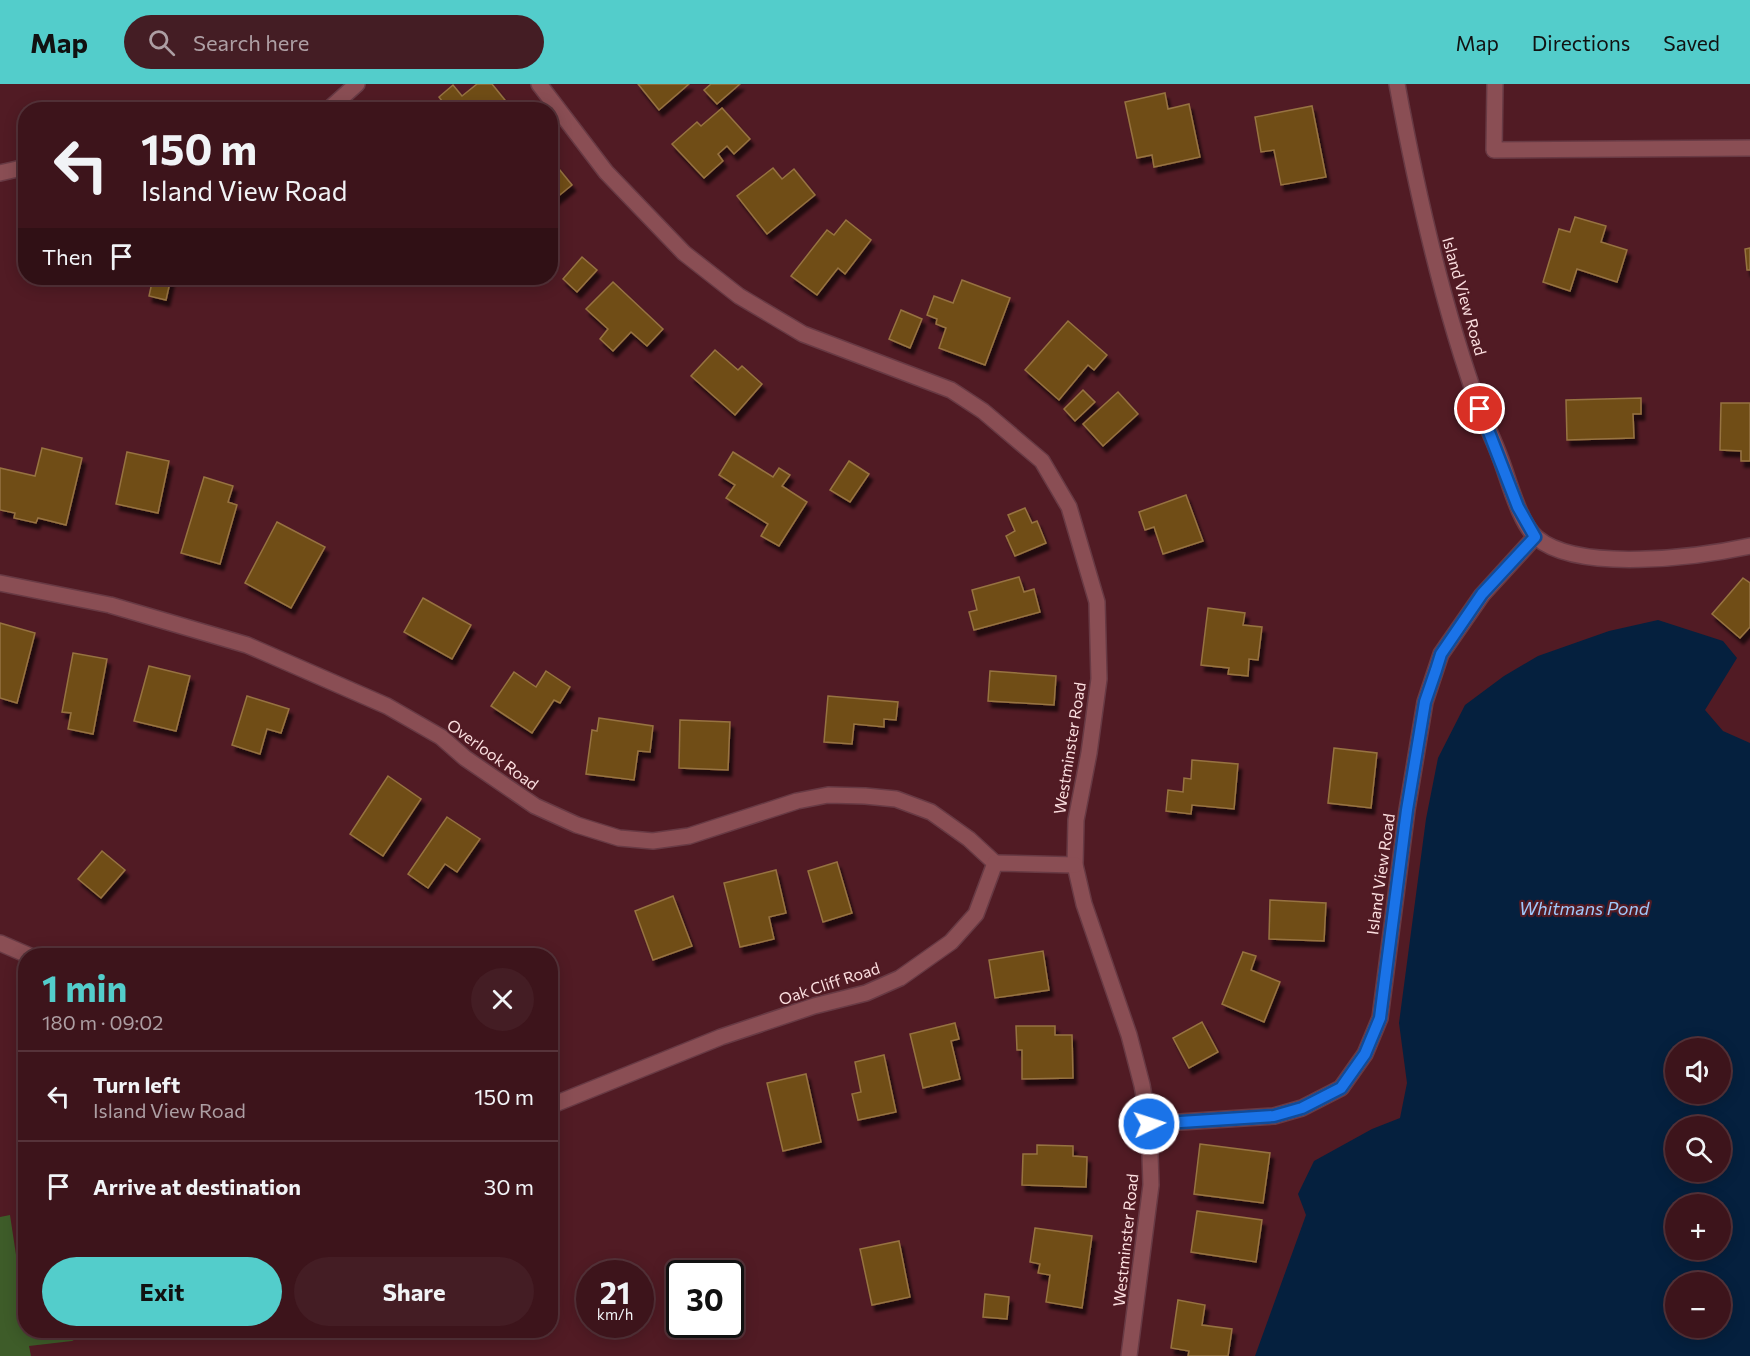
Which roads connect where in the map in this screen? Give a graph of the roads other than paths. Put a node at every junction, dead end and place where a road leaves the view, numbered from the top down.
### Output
1 (357, 84) edge
2 (539, 84) edge
3 (1397, 84) edge
4 (1494, 84) edge
5 (337, 102) edge
6 (553, 102) edge
7 (558, 109) edge
8 (1750, 148) edge
9 (18, 168) edge
10 (0, 173) edge
11 (1535, 537) junction
12 (1750, 546) edge
13 (0, 583) edge
14 (995, 863) junction
15 (1075, 865) junction
16 (0, 943) edge
17 (18, 951) edge
18 (558, 1103) edge
19 (1149, 1124) junction
20 (1129, 1356) edge

1 - 5 street
2 - 6 street, Westminster Road
3 - 11 street, Island View Road
4 - 8 street
7 - 15 street, Westminster Road
9 - 10 street
11 - 12 street
11 - 19 street, Island View Road
13 - 14 street, Overlook Road
14 - 15 street
14 - 18 street, Oak Cliff Road
15 - 19 street, Westminster Road
16 - 17 street
19 - 20 street, Westminster Road

